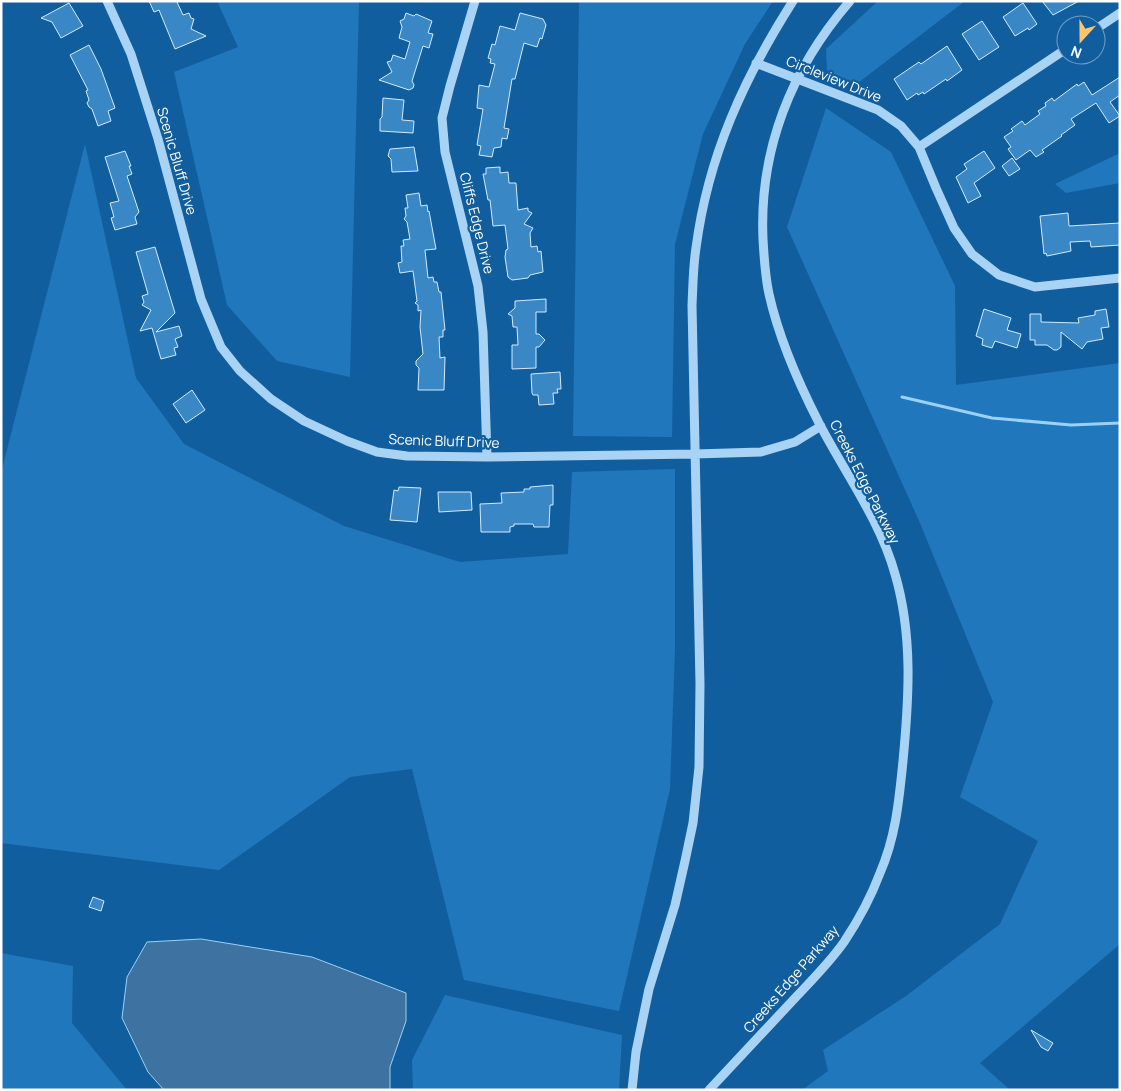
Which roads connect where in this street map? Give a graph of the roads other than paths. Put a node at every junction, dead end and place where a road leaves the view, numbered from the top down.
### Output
1 (107, 1) edge
2 (475, 1) edge
3 (793, 1) edge
4 (850, 1) edge
5 (1120, 13) edge
6 (1106, 22) edge
7 (1056, 56) edge
8 (756, 63) junction
9 (798, 79) junction
10 (920, 147) junction
11 (1120, 278) edge
12 (821, 426) junction
13 (696, 454) junction
14 (486, 457) junction
15 (632, 1090) edge
16 (709, 1090) edge

1 - 14 street, Scenic Bluff Drive
2 - 14 street, Cliffs Edge Drive
3 - 8 street
4 - 9 street, Creeks Edge Parkway
5 - 6 street
7 - 10 street
8 - 9 street, Circleview Drive
8 - 13 street
9 - 10 street, Circleview Drive
9 - 12 street, Creeks Edge Parkway
10 - 11 street, Circleview Drive
12 - 13 street, Scenic Bluff Drive
12 - 16 street, Creeks Edge Parkway
13 - 14 street, Scenic Bluff Drive
13 - 15 street

